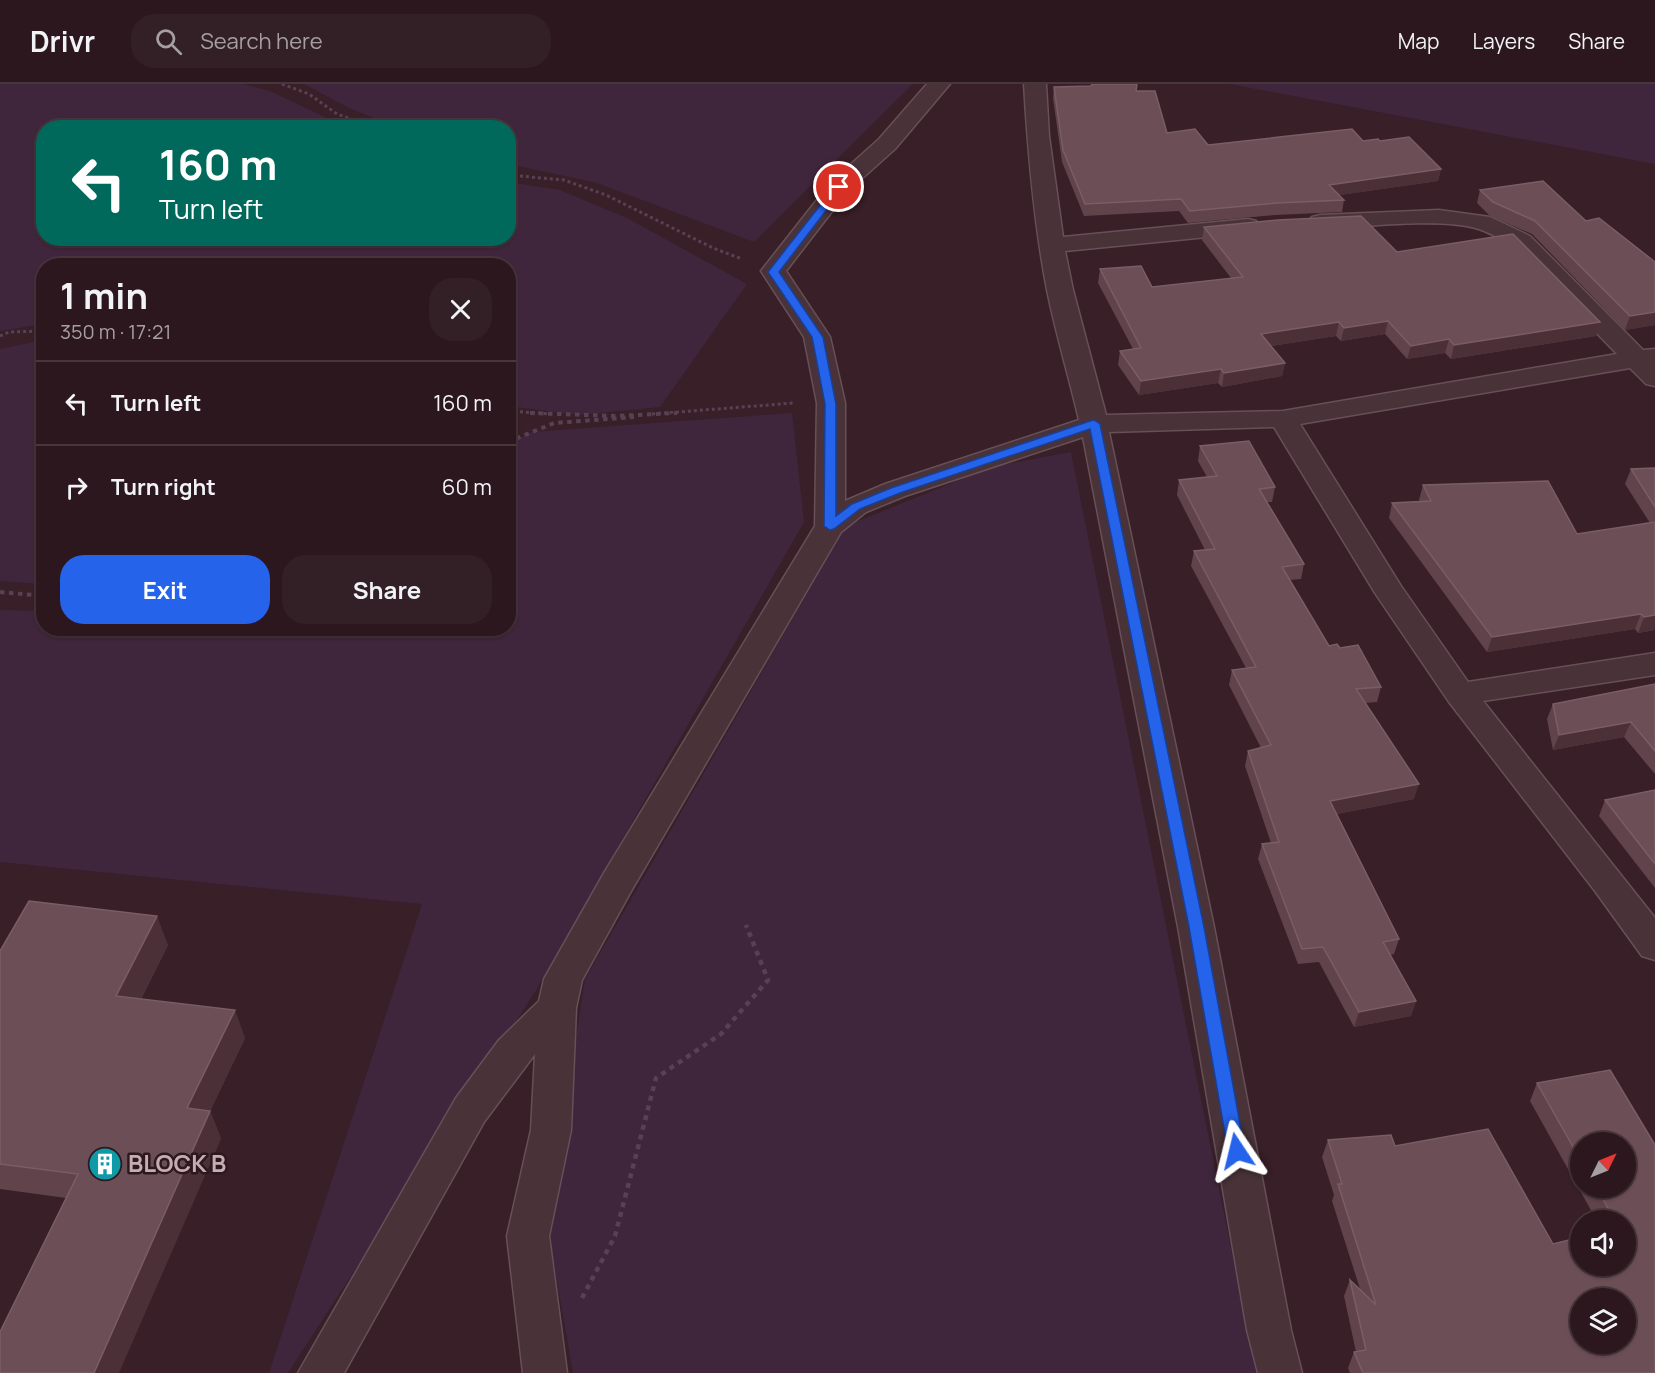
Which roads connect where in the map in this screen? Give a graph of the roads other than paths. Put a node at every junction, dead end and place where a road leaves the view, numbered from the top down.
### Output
1 (939, 84) edge
2 (1035, 84) edge
3 (1052, 244) junction
4 (1645, 357) edge
5 (1655, 378) edge
6 (1283, 419) junction
7 (1094, 424) junction
8 (830, 526) junction
9 (1655, 664) edge
10 (1460, 694) junction
11 (1655, 946) edge
12 (557, 1008) junction
13 (320, 1373) edge
14 (545, 1373) edge
15 (1280, 1373) edge

1 - 8 street
2 - 3 street
3 - 4 street
3 - 7 street
4 - 5 street
4 - 6 street
6 - 7 street
6 - 10 street
7 - 8 street
7 - 15 street
8 - 12 street
9 - 10 street
10 - 11 street
12 - 13 street
12 - 14 street

